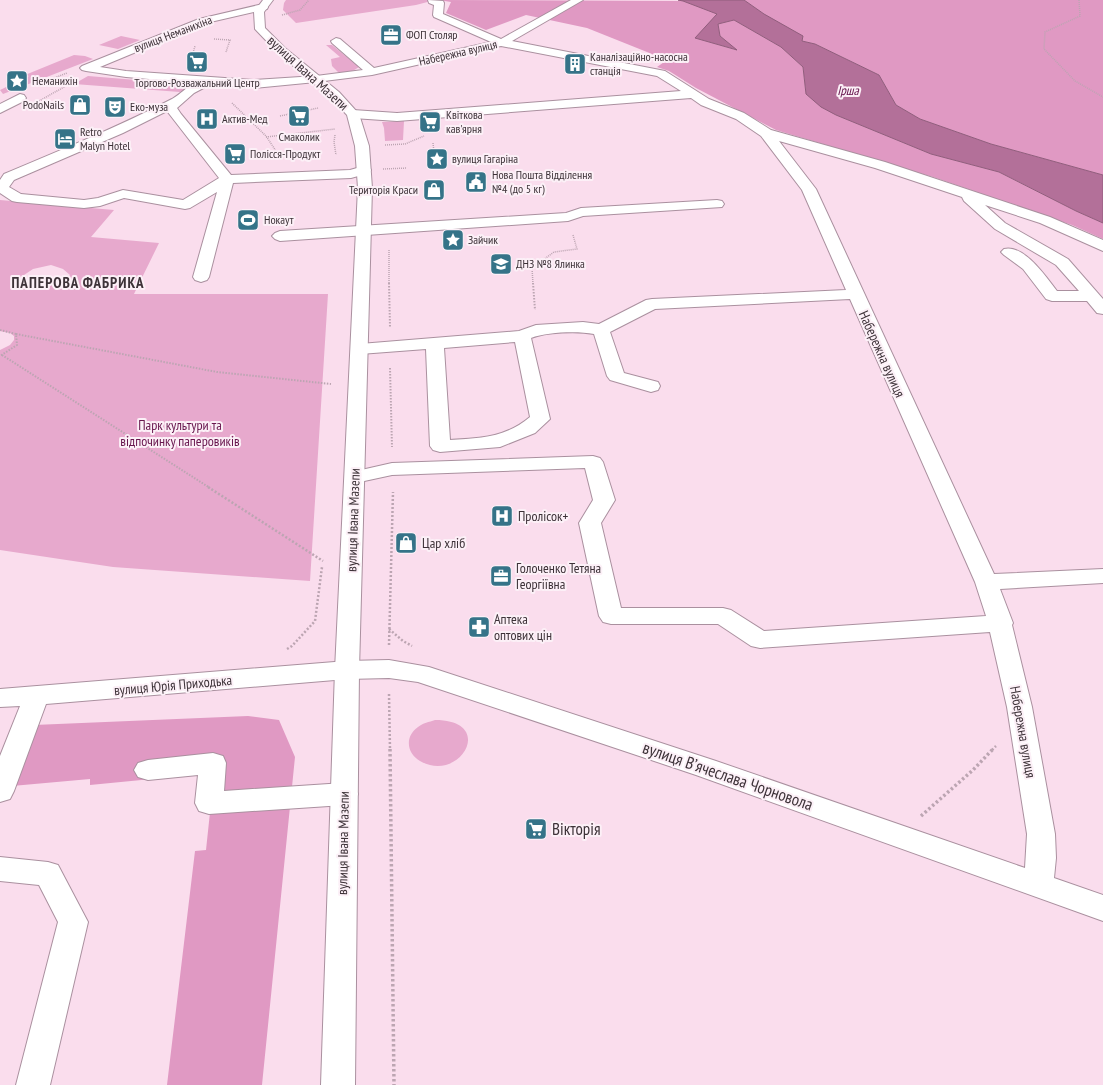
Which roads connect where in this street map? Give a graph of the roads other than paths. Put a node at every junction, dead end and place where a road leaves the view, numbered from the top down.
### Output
1 (578, 0) edge
2 (432, 1) dead end
3 (238, 3) dead end
4 (265, 3) edge
5 (336, 41) dead end
6 (501, 43) junction
7 (97, 51) dead end
8 (113, 60) junction
9 (86, 68) joint
10 (372, 72) junction
11 (316, 79) junction
12 (208, 81) junction
13 (694, 94) junction
14 (20, 98) dead end
15 (179, 100) junction
16 (0, 109) edge
17 (353, 114) junction
18 (766, 133) junction
19 (364, 170) junction
20 (227, 179) junction
21 (0, 188) edge
22 (964, 193) junction
23 (717, 204) dead end
24 (364, 231) junction
25 (280, 236) dead end
26 (1103, 246) edge
27 (1009, 252) dead end
28 (1062, 262) junction
29 (1029, 266) junction
30 (201, 277) dead end
31 (855, 294) junction
32 (1092, 296) junction
33 (1103, 309) edge
34 (601, 330) junction
35 (522, 336) junction
36 (434, 343) junction
37 (360, 349) junction
38 (651, 386) dead end
39 (470, 444) junction
40 (471, 466) junction
41 (355, 477) junction
42 (1103, 576) edge
43 (986, 582) junction
44 (1000, 623) junction
45 (347, 670) junction
46 (36, 696) junction
47 (0, 698) edge
48 (148, 770) dead end
49 (0, 791) edge
50 (344, 794) junction
51 (0, 869) edge
52 (1038, 885) junction
53 (1103, 908) edge
54 (33, 1085) edge
55 (338, 1085) edge

1 - 6 street
2 - 6 street
3 - 4 street
4 - 8 street, вулиця Неманихіна
4 - 11 street, вулиця Івана Мазепи
5 - 10 street
6 - 10 street, Набережна вулиця
6 - 13 street, Набережна вулиця
7 - 8 street
8 - 9 street, вулиця Неманихіна
9 - 12 street, Набережна вулиця
10 - 11 street, Набережна вулиця
11 - 12 street, Набережна вулиця
11 - 17 street, вулиця Івана Мазепи
12 - 15 street
13 - 17 street
13 - 18 street, Набережна вулиця
14 - 16 street
15 - 20 street
15 - 21 street
17 - 19 street, вулиця Івана Мазепи
18 - 22 street, Набережна вулиця
18 - 31 street, Набережна вулиця
19 - 20 street
19 - 24 street, вулиця Івана Мазепи
20 - 21 street
20 - 30 street
22 - 26 street, Набережна вулиця
22 - 28 street, Набережна вулиця
23 - 24 street
24 - 25 street
24 - 37 street, вулиця Івана Мазепи
27 - 29 street
28 - 29 street
28 - 32 street, Набережна вулиця
29 - 32 street
31 - 34 street
31 - 43 street, Набережна вулиця
32 - 33 street, Набережна вулиця
34 - 35 street
34 - 38 street
35 - 36 street
35 - 39 street
36 - 37 street
36 - 39 street
37 - 41 street, вулиця Івана Мазепи
39 - 40 street
40 - 41 street
40 - 44 street
41 - 45 street, вулиця Івана Мазепи
42 - 43 street
43 - 44 street, Набережна вулиця
44 - 52 street, Набережна вулиця
45 - 46 street, вулиця Юрія Приходька
45 - 50 street, вулиця Івана Мазепи
45 - 52 street, вулиця Вʼячеслава Чорновола
46 - 47 street, вулиця Юрія Приходька
46 - 49 street
48 - 50 street
50 - 55 street, вулиця Івана Мазепи
51 - 54 street
52 - 53 street, вулиця Вʼячеслава Чорновола

